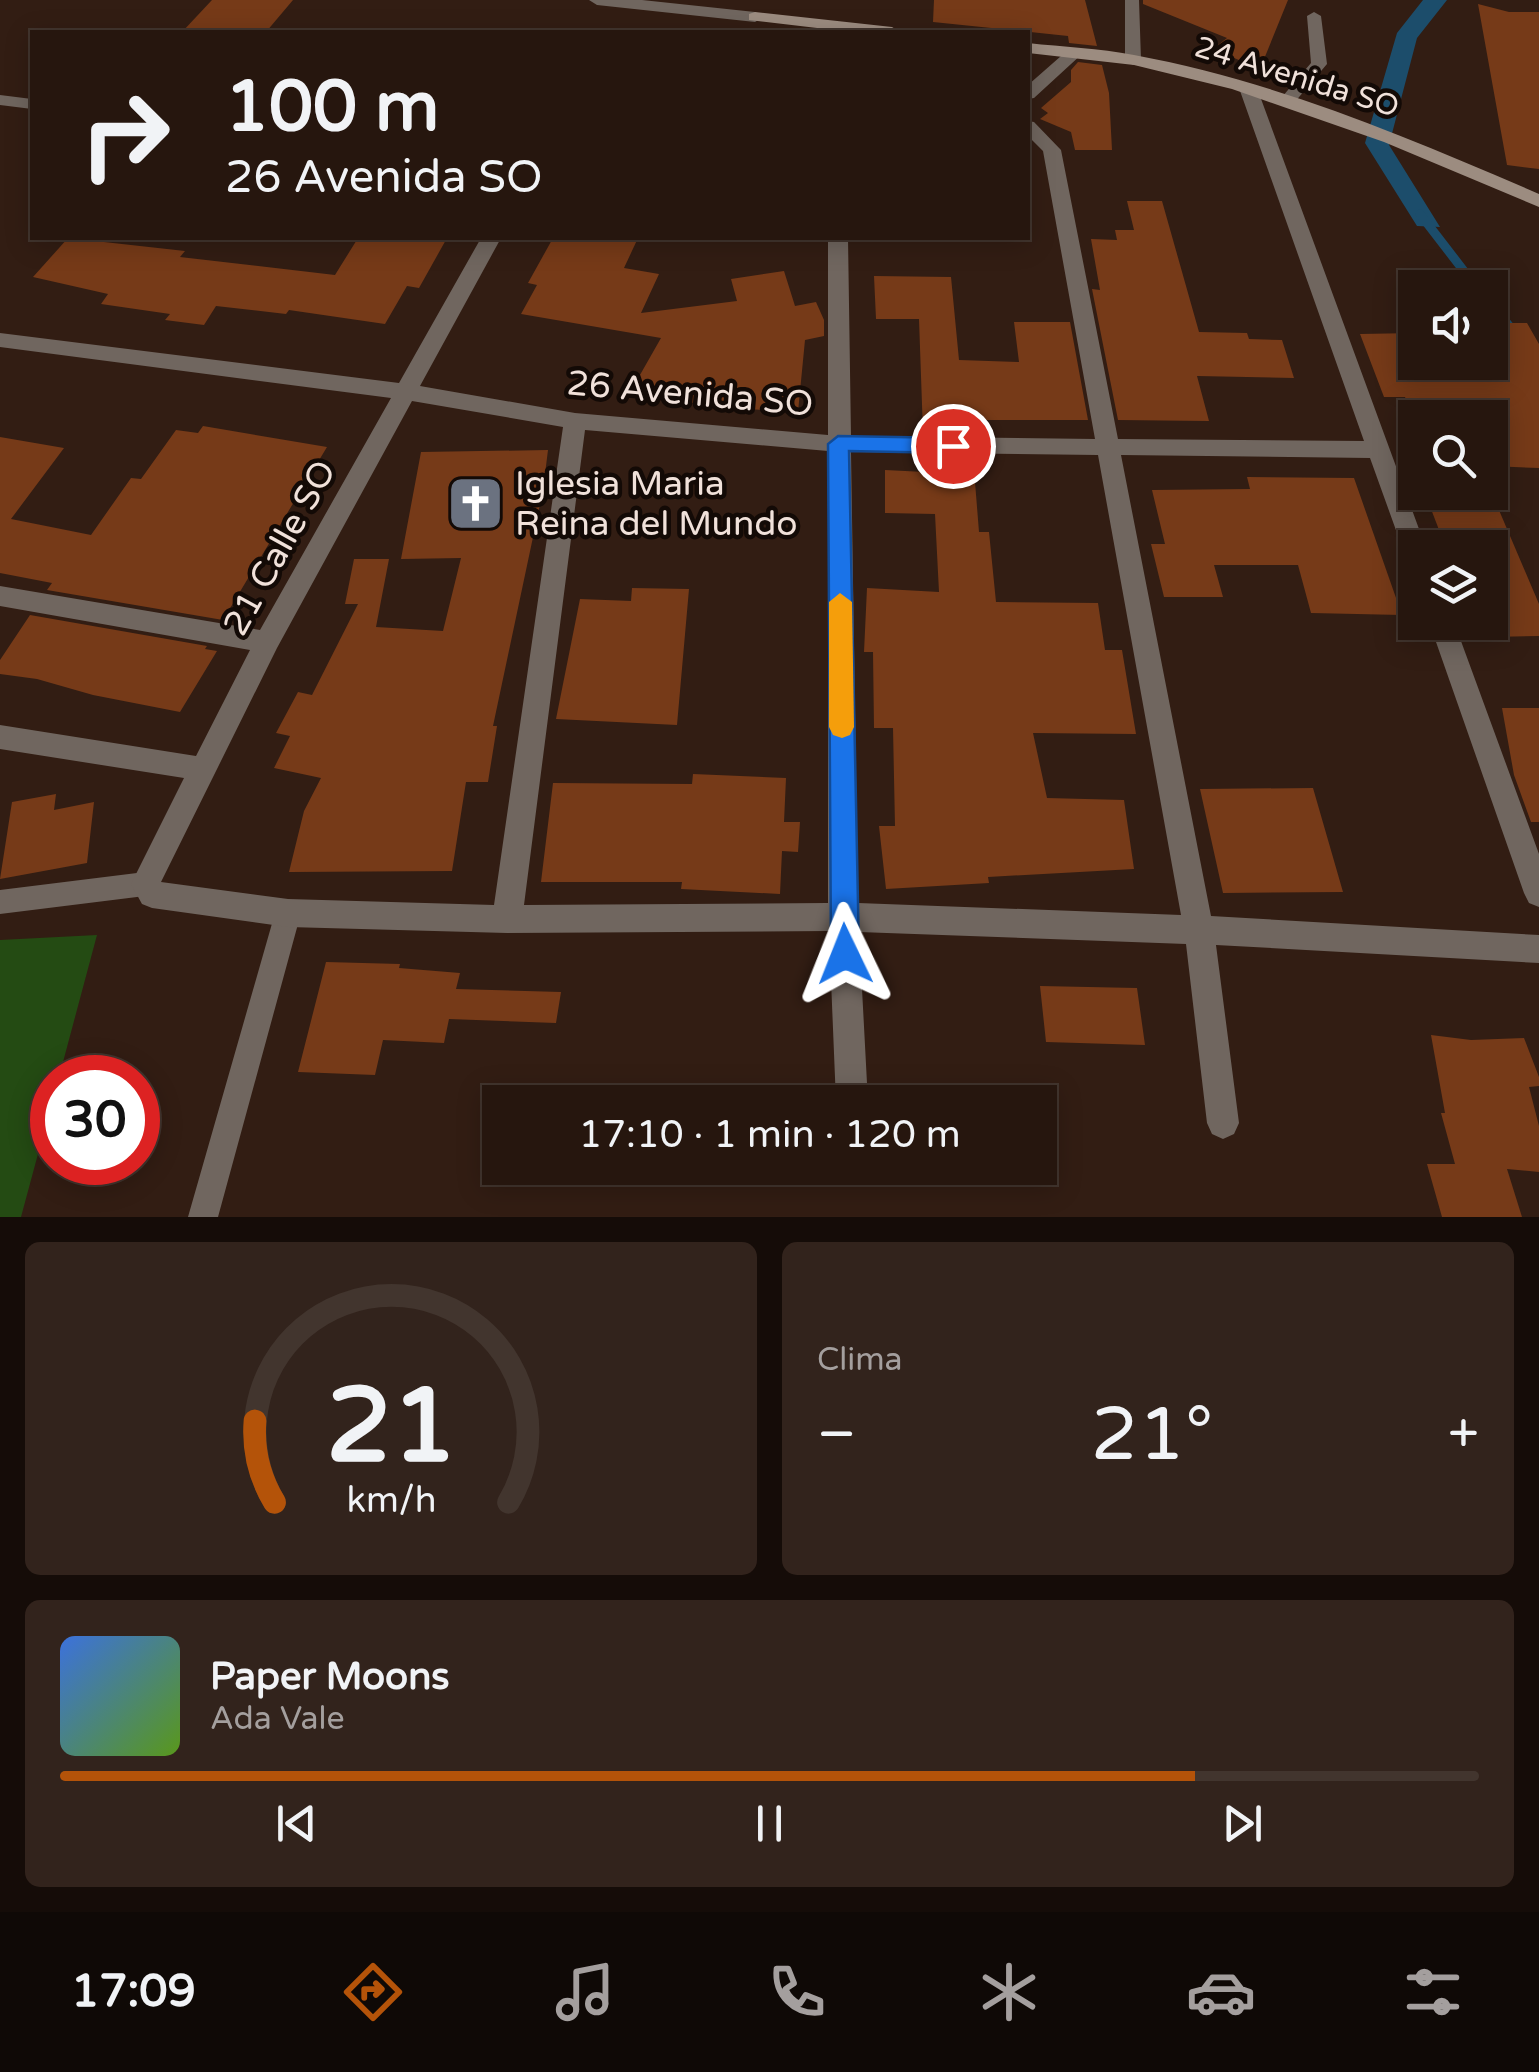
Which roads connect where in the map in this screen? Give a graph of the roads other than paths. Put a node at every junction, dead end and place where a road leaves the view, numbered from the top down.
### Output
1 (597, 0) edge
2 (784, 0) edge
3 (1132, 0) edge
4 (1314, 16) dead end
5 (755, 17) junction
6 (735, 30) edge
7 (874, 30) edge
8 (1030, 48) edge
9 (1075, 53) junction
10 (1133, 60) junction
11 (1248, 88) junction
12 (1030, 92) edge
13 (0, 100) edge
14 (1288, 100) junction
15 (30, 104) edge
16 (1030, 128) edge
17 (1539, 201) edge
18 (490, 240) edge
19 (838, 240) edge
20 (0, 340) edge
21 (407, 392) junction
22 (574, 420) junction
23 (838, 444) junction
24 (1106, 448) junction
25 (1378, 450) junction
26 (1407, 530) edge
27 (0, 596) edge
28 (1448, 640) edge
29 (267, 642) junction
30 (0, 737) edge
31 (203, 770) junction
32 (148, 889) junction
33 (1539, 893) edge
34 (0, 902) edge
35 (288, 913) junction
36 (844, 917) junction
37 (506, 918) junction
38 (1198, 930) junction
39 (1539, 949) edge
40 (851, 1085) edge
41 (1223, 1123) dead end
42 (204, 1217) edge

1 - 5 street
2 - 5 street
3 - 10 lane
4 - 14 lane
5 - 6 street
5 - 7 street
8 - 9 street, 24 Avenida SO
9 - 10 street, 24 Avenida SO
9 - 12 street
10 - 11 street, 24 Avenida SO
11 - 14 street, 24 Avenida SO
11 - 25 street
13 - 15 street
14 - 17 street, 24 Avenida SO
16 - 24 street
18 - 21 street, 21 Calle SO
19 - 23 street
20 - 21 street, 26 Avenida SO
21 - 22 street, 26 Avenida SO
21 - 29 street, 21 Calle SO
22 - 23 street, 26 Avenida SO
22 - 37 street
23 - 24 street, 26 Avenida SO
23 - 36 street
24 - 25 street, 26 Avenida SO
24 - 38 street
25 - 26 street
27 - 29 street
28 - 33 street
29 - 31 street, 21 Calle SO
30 - 31 street
31 - 32 street, 21 Calle SO
32 - 34 lane
32 - 35 street
35 - 37 street
35 - 42 lane
36 - 37 street
36 - 38 street
36 - 40 street
38 - 39 street
38 - 41 street

